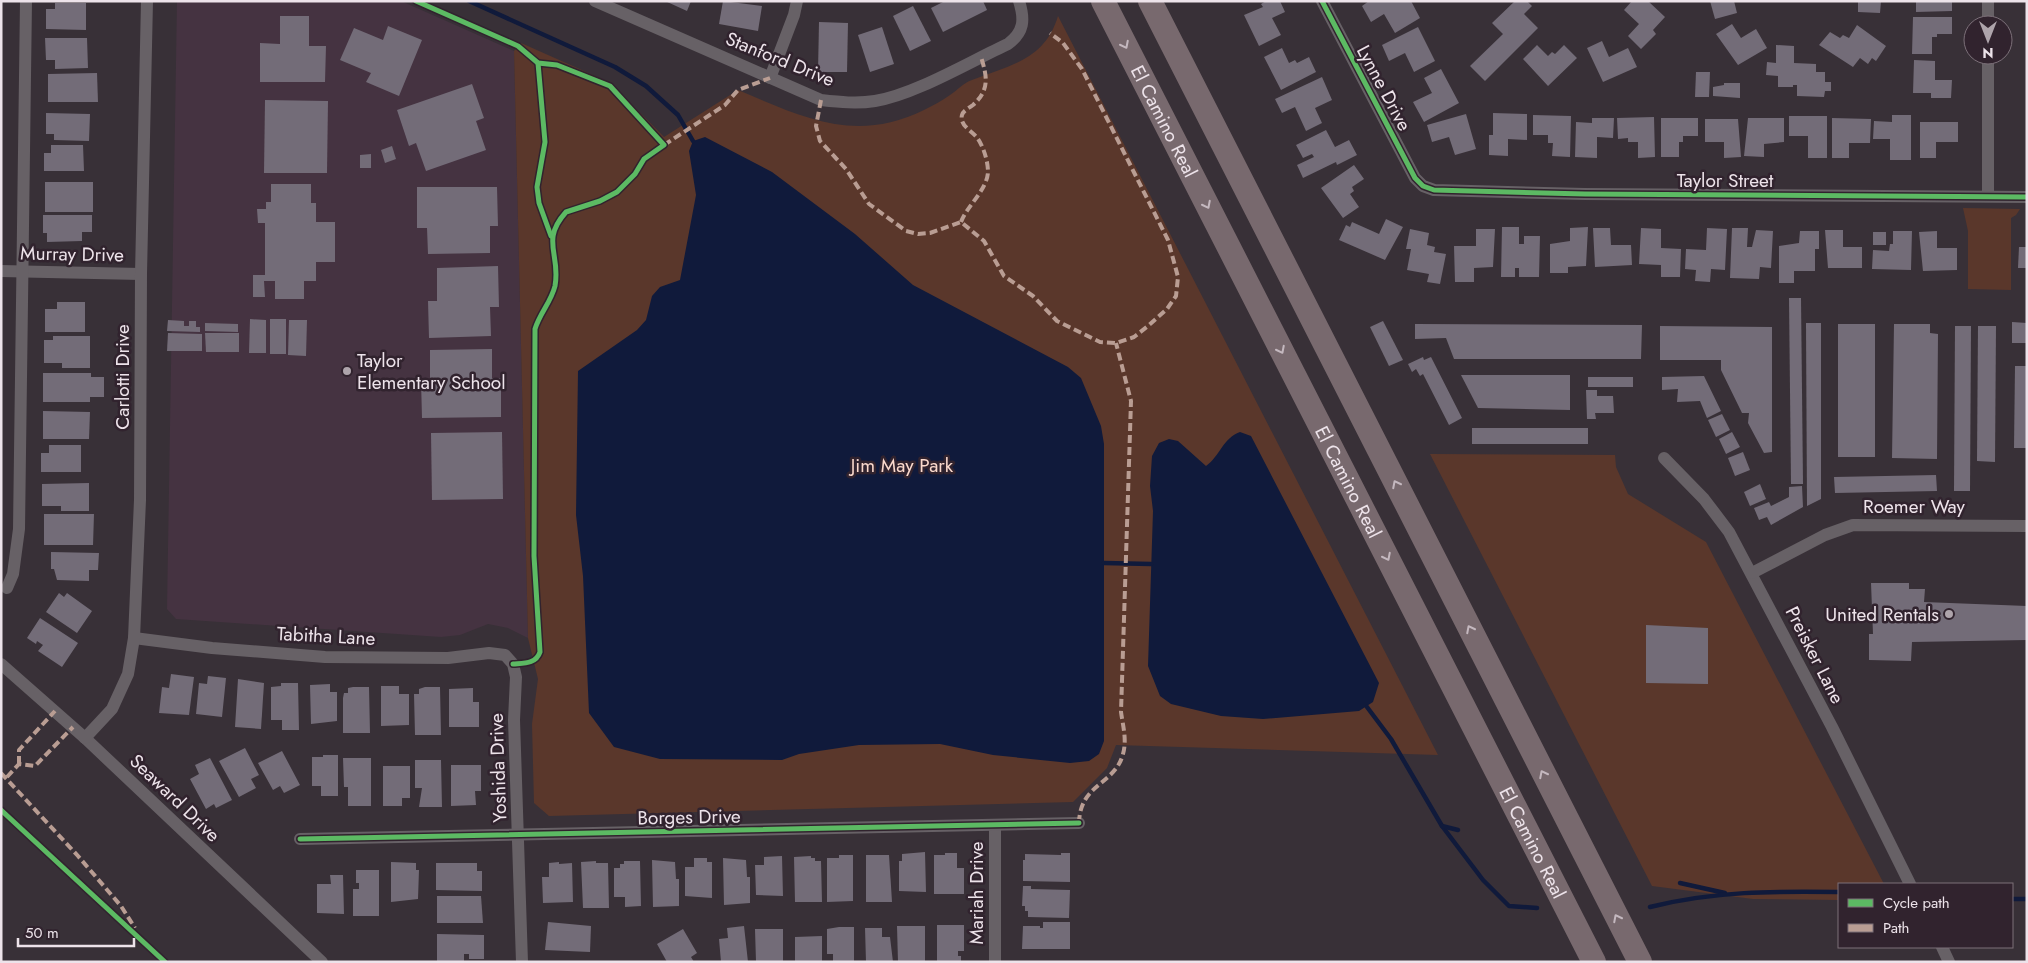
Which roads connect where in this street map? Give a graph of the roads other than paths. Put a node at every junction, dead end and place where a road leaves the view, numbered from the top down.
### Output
1 (26, 1) edge
2 (148, 1) edge
3 (596, 1) edge
4 (797, 1) edge
5 (1019, 1) edge
6 (1103, 1) edge
7 (1150, 1) edge
8 (1322, 1) edge
9 (1988, 1) edge
10 (1988, 15) edge
11 (1988, 65) edge
12 (770, 78) junction
13 (1423, 186) joint
14 (1988, 196) junction
15 (2027, 197) edge
16 (1, 271) edge
17 (21, 272) junction
18 (141, 274) junction
19 (1664, 458) dead end
20 (2027, 526) edge
21 (1752, 573) junction
22 (7, 588) dead end
23 (134, 638) junction
24 (1, 664) edge
25 (513, 664) joint
26 (85, 738) junction
27 (1079, 823) dead end
28 (995, 825) junction
29 (518, 836) junction
30 (300, 839) dead end
31 (1909, 883) edge
32 (1942, 948) edge
33 (322, 962) edge
34 (522, 962) edge
35 (995, 962) edge
36 (1594, 962) edge
37 (1640, 962) edge
38 (1949, 962) edge

1 - 17 street
2 - 18 street, Carlotti Drive
3 - 12 street, Stanford Drive
4 - 12 street
5 - 12 street, Stanford Drive
6 -> 36 highway, El Camino Real
37 -> 7 highway
8 - 13 street, Lynne Drive
9 - 10 street
11 - 14 street
13 - 14 street, Taylor Street
14 - 15 street, Taylor Street
16 - 17 street, Murray Drive
17 - 18 street, Murray Drive
17 - 22 street
18 - 23 street, Carlotti Drive
19 - 21 street, Preisker Lane
20 - 21 street, Roemer Way
21 - 31 street, Preisker Lane
23 - 25 street, Tabitha Lane
23 - 26 street, Carlotti Drive
24 - 26 street, Seaward Drive
25 - 29 street, Yoshida Drive
26 - 33 street, Seaward Drive
27 - 28 street, Borges Drive
28 - 29 street, Borges Drive
28 - 35 street, Mariah Drive
29 - 30 street, Borges Drive
29 - 34 street, Yoshida Drive
32 - 38 street

